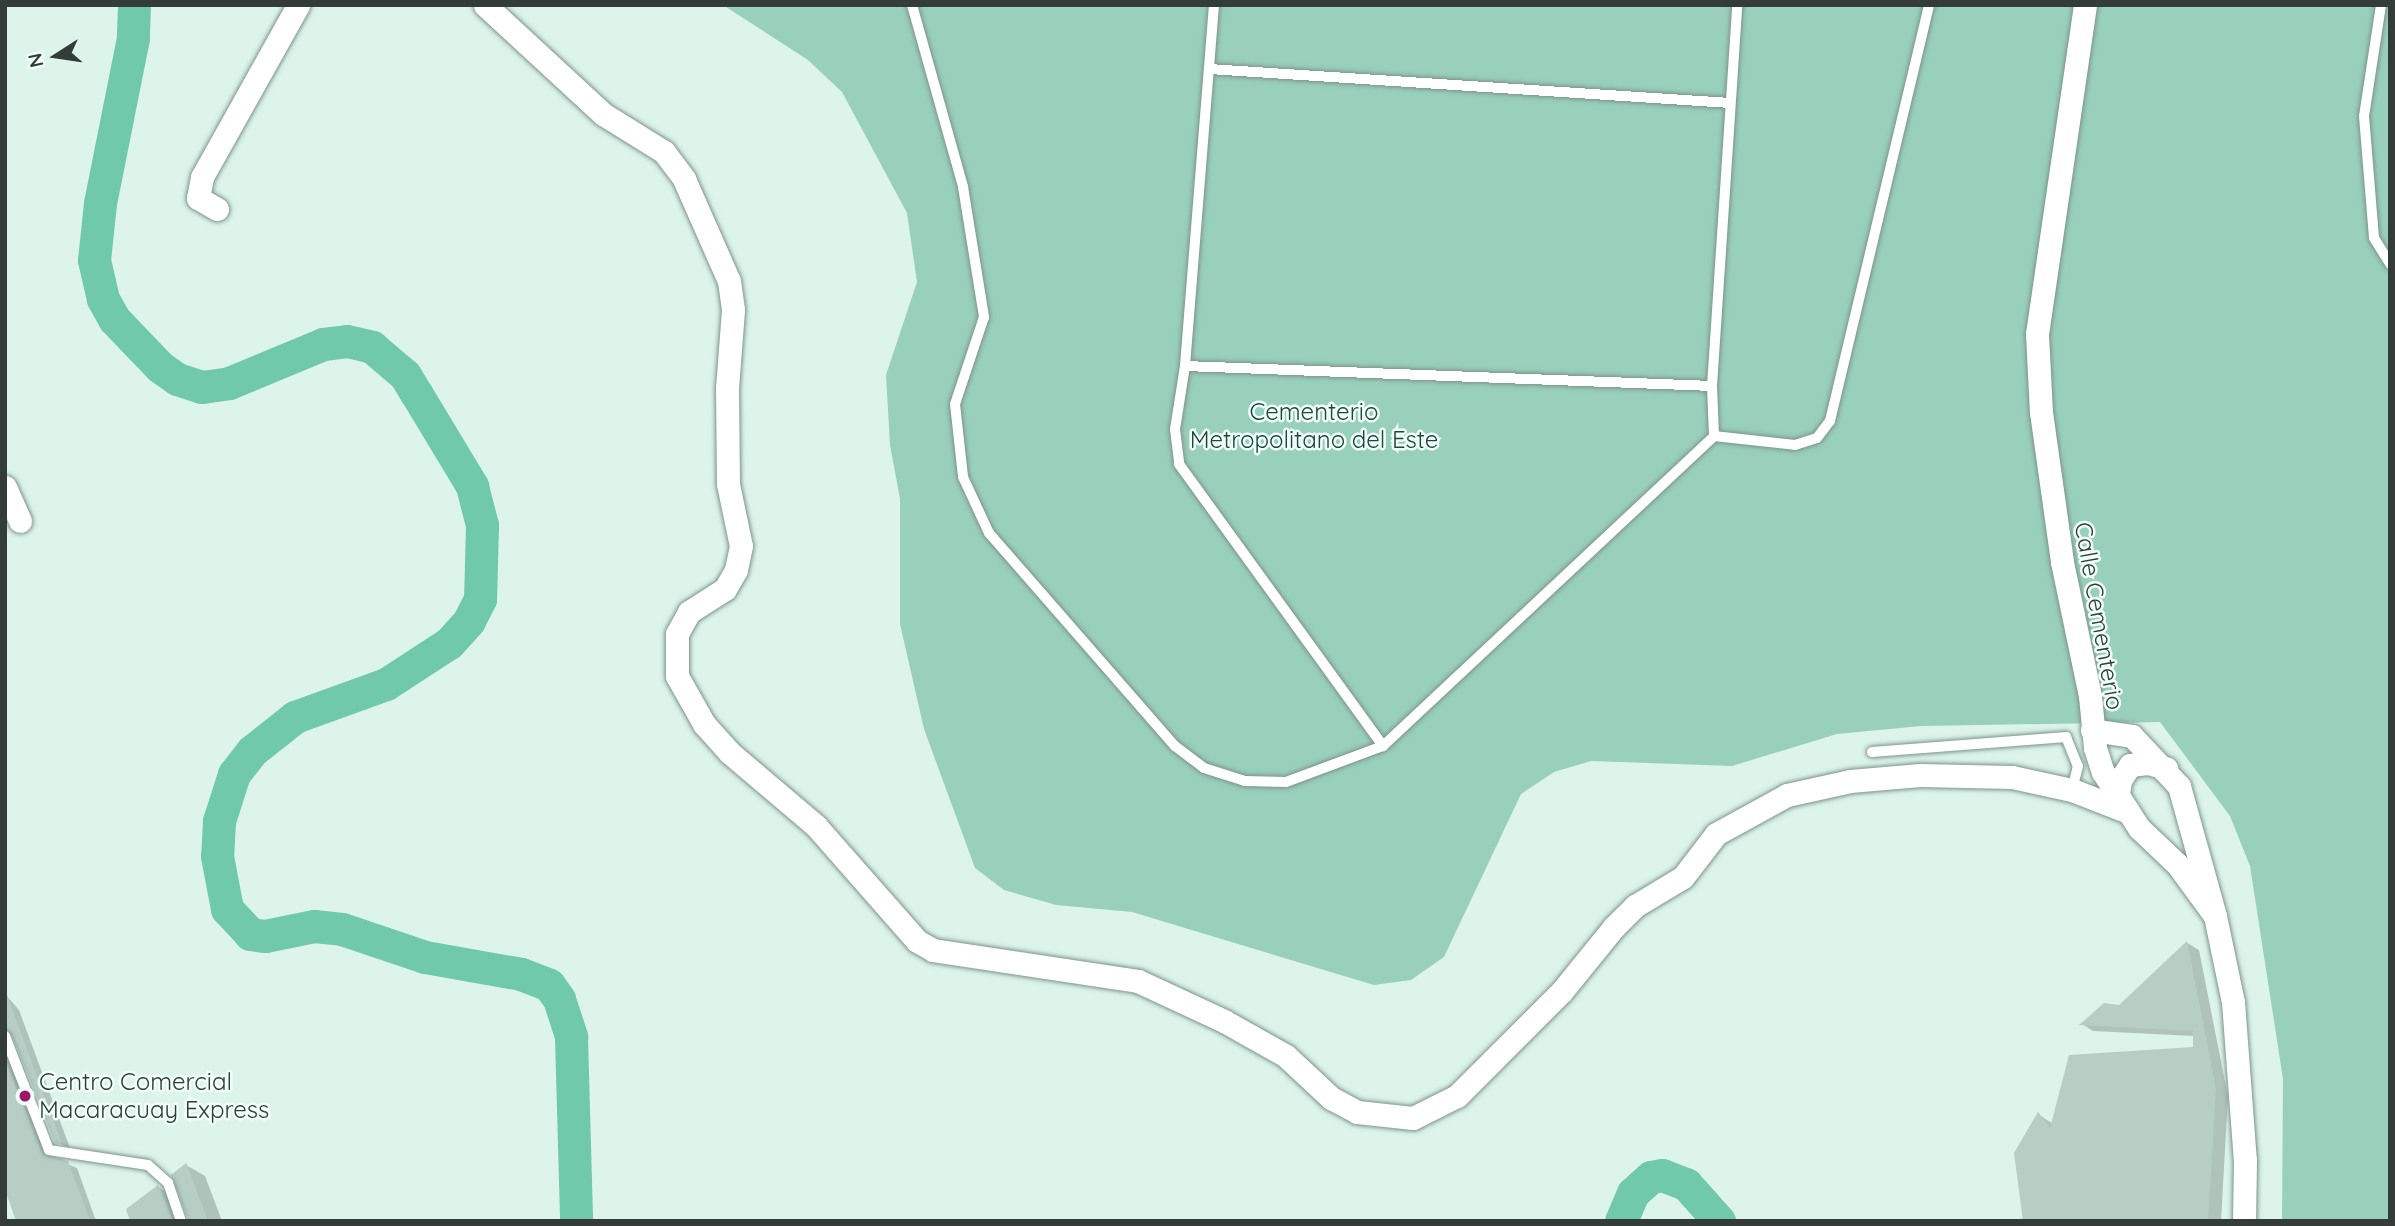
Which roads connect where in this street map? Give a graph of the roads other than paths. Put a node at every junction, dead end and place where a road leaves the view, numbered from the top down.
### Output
1 (298, 5) edge
2 (485, 5) edge
3 (912, 5) edge
4 (1214, 5) edge
5 (1737, 5) edge
6 (1929, 5) edge
7 (2085, 5) edge
8 (2381, 5) edge
9 (1209, 69) junction
10 (1730, 103) junction
11 (217, 209) dead end
12 (2390, 264) edge
13 (1185, 366) junction
14 (1712, 386) junction
15 (1714, 436) junction
16 (5, 487) edge
17 (20, 521) dead end
18 (2092, 730) junction
19 (2066, 737) junction
20 (1383, 746) junction
21 (1872, 752) dead end
22 (2166, 768) junction
23 (2072, 790) junction
24 (2122, 806) junction
25 (2216, 916) junction
26 (5, 1036) edge
27 (181, 1221) edge
28 (2244, 1221) edge

1 - 11 street
2 - 23 street
3 - 20 lane
4 - 9 lane
5 - 10 lane
6 - 15 lane
7 - 18 street, Calle Cementerio
8 - 12 lane
9 - 10 lane
9 - 13 lane
10 - 14 lane
13 - 14 lane
13 - 20 lane
14 - 15 lane
15 - 20 lane
16 - 17 street
18 - 19 lane
18 - 22 street, Calle Cementerio
18 - 24 street
19 - 21 lane
19 - 23 lane
22 - 24 street
22 - 25 street, Calle Cementerio
23 - 24 street
24 - 25 street
25 - 28 street, Calle Cementerio
26 - 27 lane

